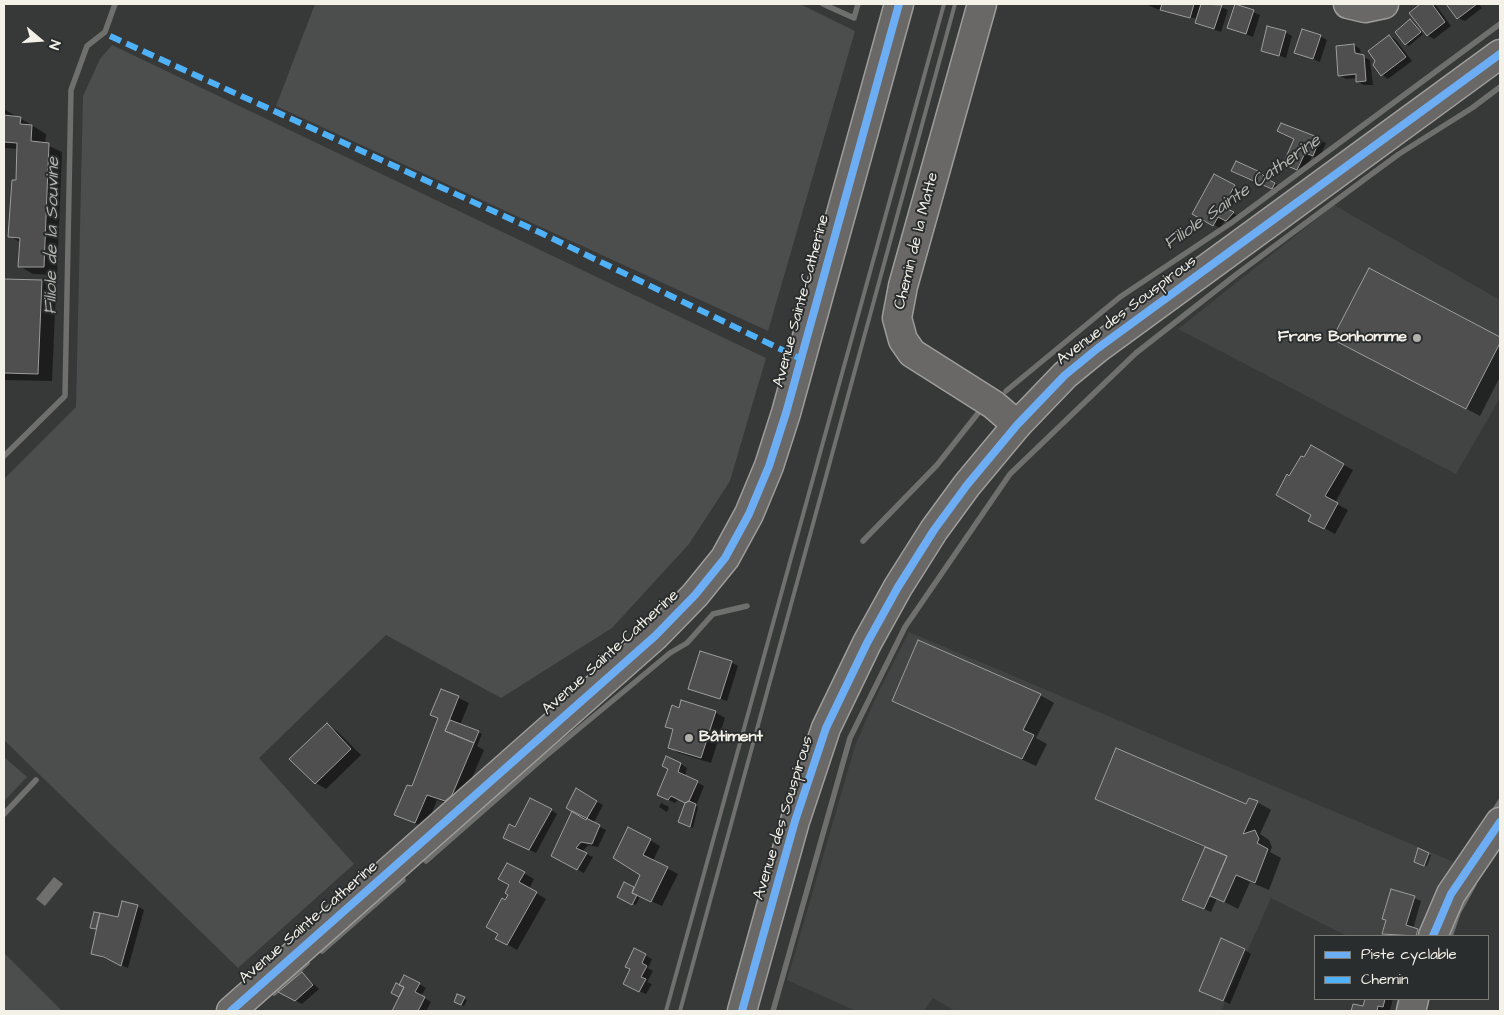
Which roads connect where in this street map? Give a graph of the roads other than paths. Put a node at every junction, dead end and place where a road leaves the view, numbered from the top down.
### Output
1 (899, 4) edge
2 (982, 4) edge
3 (1348, 4) edge
4 (1384, 4) edge
5 (1500, 54) edge
6 (1017, 425) junction
7 (1500, 822) edge
8 (1433, 935) edge
9 (231, 1011) edge
10 (742, 1011) edge

1 - 9 main road, Avenue Sainte-Catherine
2 - 6 main road, Chemin de la Matte
3 - 4 main road
5 - 6 main road, Avenue des Souspirous
6 - 10 main road, Avenue des Souspirous
7 - 8 main road

